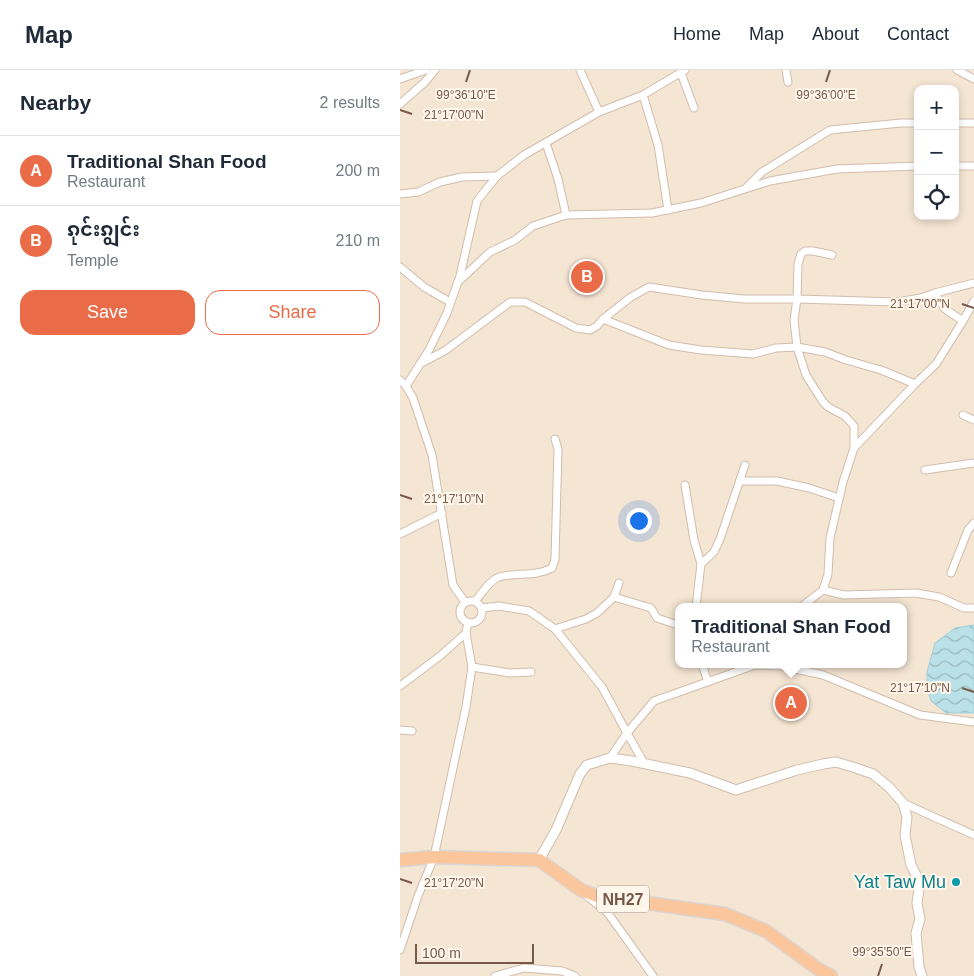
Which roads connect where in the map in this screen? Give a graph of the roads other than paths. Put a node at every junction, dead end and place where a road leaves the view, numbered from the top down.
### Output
1 (426, 70) edge
2 (435, 70) edge
3 (580, 70) edge
4 (786, 70) edge
5 (956, 70) edge
6 (683, 72) edge
7 (400, 79) edge
8 (974, 79) edge
9 (788, 82) dead end
10 (643, 95) junction
11 (400, 104) edge
12 (694, 108) dead end
13 (599, 112) junction
14 (914, 123) edge
15 (959, 123) edge
16 (974, 123) edge
17 (546, 143) junction
18 (914, 166) edge
19 (959, 166) edge
20 (974, 166) edge
21 (497, 176) junction
22 (744, 189) junction
23 (400, 194) edge
24 (668, 210) junction
25 (566, 215) junction
26 (832, 255) dead end
27 (400, 267) edge
28 (458, 282) junction
29 (974, 282) edge
30 (935, 293) junction
31 (797, 299) junction
32 (974, 301) edge
33 (450, 302) junction
34 (602, 318) junction
35 (963, 321) junction
36 (797, 347) junction
37 (420, 364) junction
38 (400, 380) edge
39 (915, 384) junction
40 (406, 386) junction
41 (963, 415) dead end
42 (974, 420) edge
43 (555, 440) dead end
44 (854, 448) junction
45 (974, 463) edge
46 (745, 465) dead end
47 (925, 470) dead end
48 (740, 481) junction
49 (685, 485) dead end
50 (839, 498) junction
51 (442, 513) junction
52 (974, 522) edge
53 (400, 534) edge
54 (701, 564) junction
55 (951, 573) dead end
56 (619, 583) dead end
57 (823, 590) junction
58 (614, 597) junction
59 (475, 601) junction
60 (465, 602) junction
61 (696, 603) edge
62 (806, 603) edge
63 (482, 608) junction
64 (974, 608) edge
65 (468, 622) junction
66 (675, 624) edge
67 (555, 629) junction
68 (466, 634) junction
69 (472, 667) junction
70 (703, 668) edge
71 (747, 668) edge
72 (790, 668) edge
73 (531, 672) dead end
74 (708, 682) junction
75 (400, 686) edge
76 (974, 722) edge
77 (400, 730) edge
78 (412, 731) dead end
79 (627, 733) junction
80 (610, 758) junction
81 (644, 763) junction
82 (903, 803) junction
83 (974, 835) edge
84 (434, 857) junction
85 (402, 860) edge
86 (539, 860) junction
87 (581, 890) junction
88 (400, 950) edge
89 (495, 976) edge
90 (576, 976) edge
91 (653, 976) edge
92 (831, 976) edge
93 (922, 976) edge

1 - 7 street
2 - 11 street
3 - 13 street
4 - 9 street
5 - 8 street
6 - 10 street
6 - 12 street
10 - 13 street
10 - 24 street
13 - 17 street
14 - 22 street
15 - 16 street
17 - 21 street
17 - 25 street
18 - 22 street
19 - 20 street
21 - 23 street
21 - 28 street
22 - 24 street
24 - 25 street
25 - 28 street
26 - 31 street
27 - 33 street
28 - 33 street
29 - 30 street
30 - 31 street
30 - 35 street
31 - 34 street
31 - 36 street
32 - 35 street
33 - 37 street
34 - 36 street
34 - 37 street
35 - 39 street
36 - 39 street
36 - 44 street
37 - 40 street
38 - 40 street
39 - 44 street
40 - 51 street
41 - 42 street
43 - 59 street
44 - 50 street
45 - 47 street
46 - 48 street
48 - 50 street
48 - 54 street
49 - 54 street
50 - 57 street
51 - 53 street
51 - 60 street
52 - 55 street
54 - 61 street
56 - 58 street
57 - 62 street
57 - 64 street
58 - 66 street
58 - 67 street
59 - 60 street
59 - 63 street
60 - 65 street
63 - 65 street
63 - 67 street
65 - 68 street
67 - 79 street
68 - 69 street
68 - 75 street
69 - 73 street
69 - 84 street
70 - 74 street
71 - 74 street
72 - 76 street
74 - 79 street
77 - 78 street
79 - 80 street
79 - 81 street
80 - 81 street
80 - 86 street
81 - 82 street
82 - 83 street
82 - 93 street
84 - 85 highway
84 - 86 highway
84 - 88 street
86 - 87 highway, NH27
87 - 91 street
87 - 92 highway, NH27
89 - 90 street

